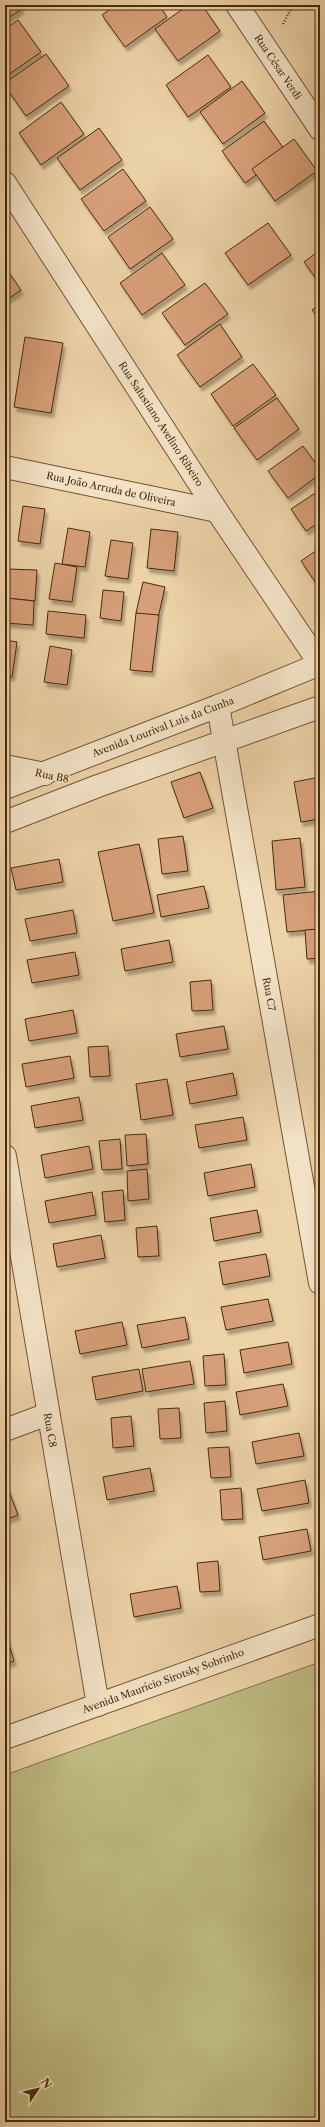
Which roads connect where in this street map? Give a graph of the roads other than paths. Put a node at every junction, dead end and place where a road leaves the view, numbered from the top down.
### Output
1 (237, 5) edge
2 (320, 129) edge
3 (5, 183) edge
4 (5, 467) edge
5 (218, 511) junction
6 (320, 664) edge
7 (218, 706) junction
8 (320, 707) edge
9 (225, 742) junction
10 (5, 766) edge
11 (44, 774) junction
12 (98, 786) junction
13 (5, 788) edge
14 (5, 822) edge
15 (5, 1156) edge
16 (320, 1283) edge
17 (48, 1414) junction
18 (5, 1430) edge
19 (320, 1625) edge
20 (98, 1705) junction
21 (5, 1738) edge

1 - 2 street, Rua César Verdi
3 - 5 street, Rua Salustiano Avelino Ribeiro
4 - 5 street, Rua João Arruda de Oliveira
5 - 6 street, Rua Salustiano Avelino Ribeiro
6 - 7 street, Avenida Lourival Luís da Cunha
7 - 9 street, Rua C7
7 - 11 street, Avenida Lourival Luís da Cunha
8 - 9 street
9 - 12 street
9 - 16 street, Rua C7
10 - 11 street, Rua B8
11 - 12 street, Rua B8
11 - 13 street, Avenida Lourival Luís da Cunha
12 - 14 street
15 - 17 street, Rua C8
17 - 18 street
17 - 20 street, Rua C8
19 - 20 street, Avenida Maurício Sirotsky Sobrinho
20 - 21 street, Avenida Maurício Sirotsky Sobrinho

